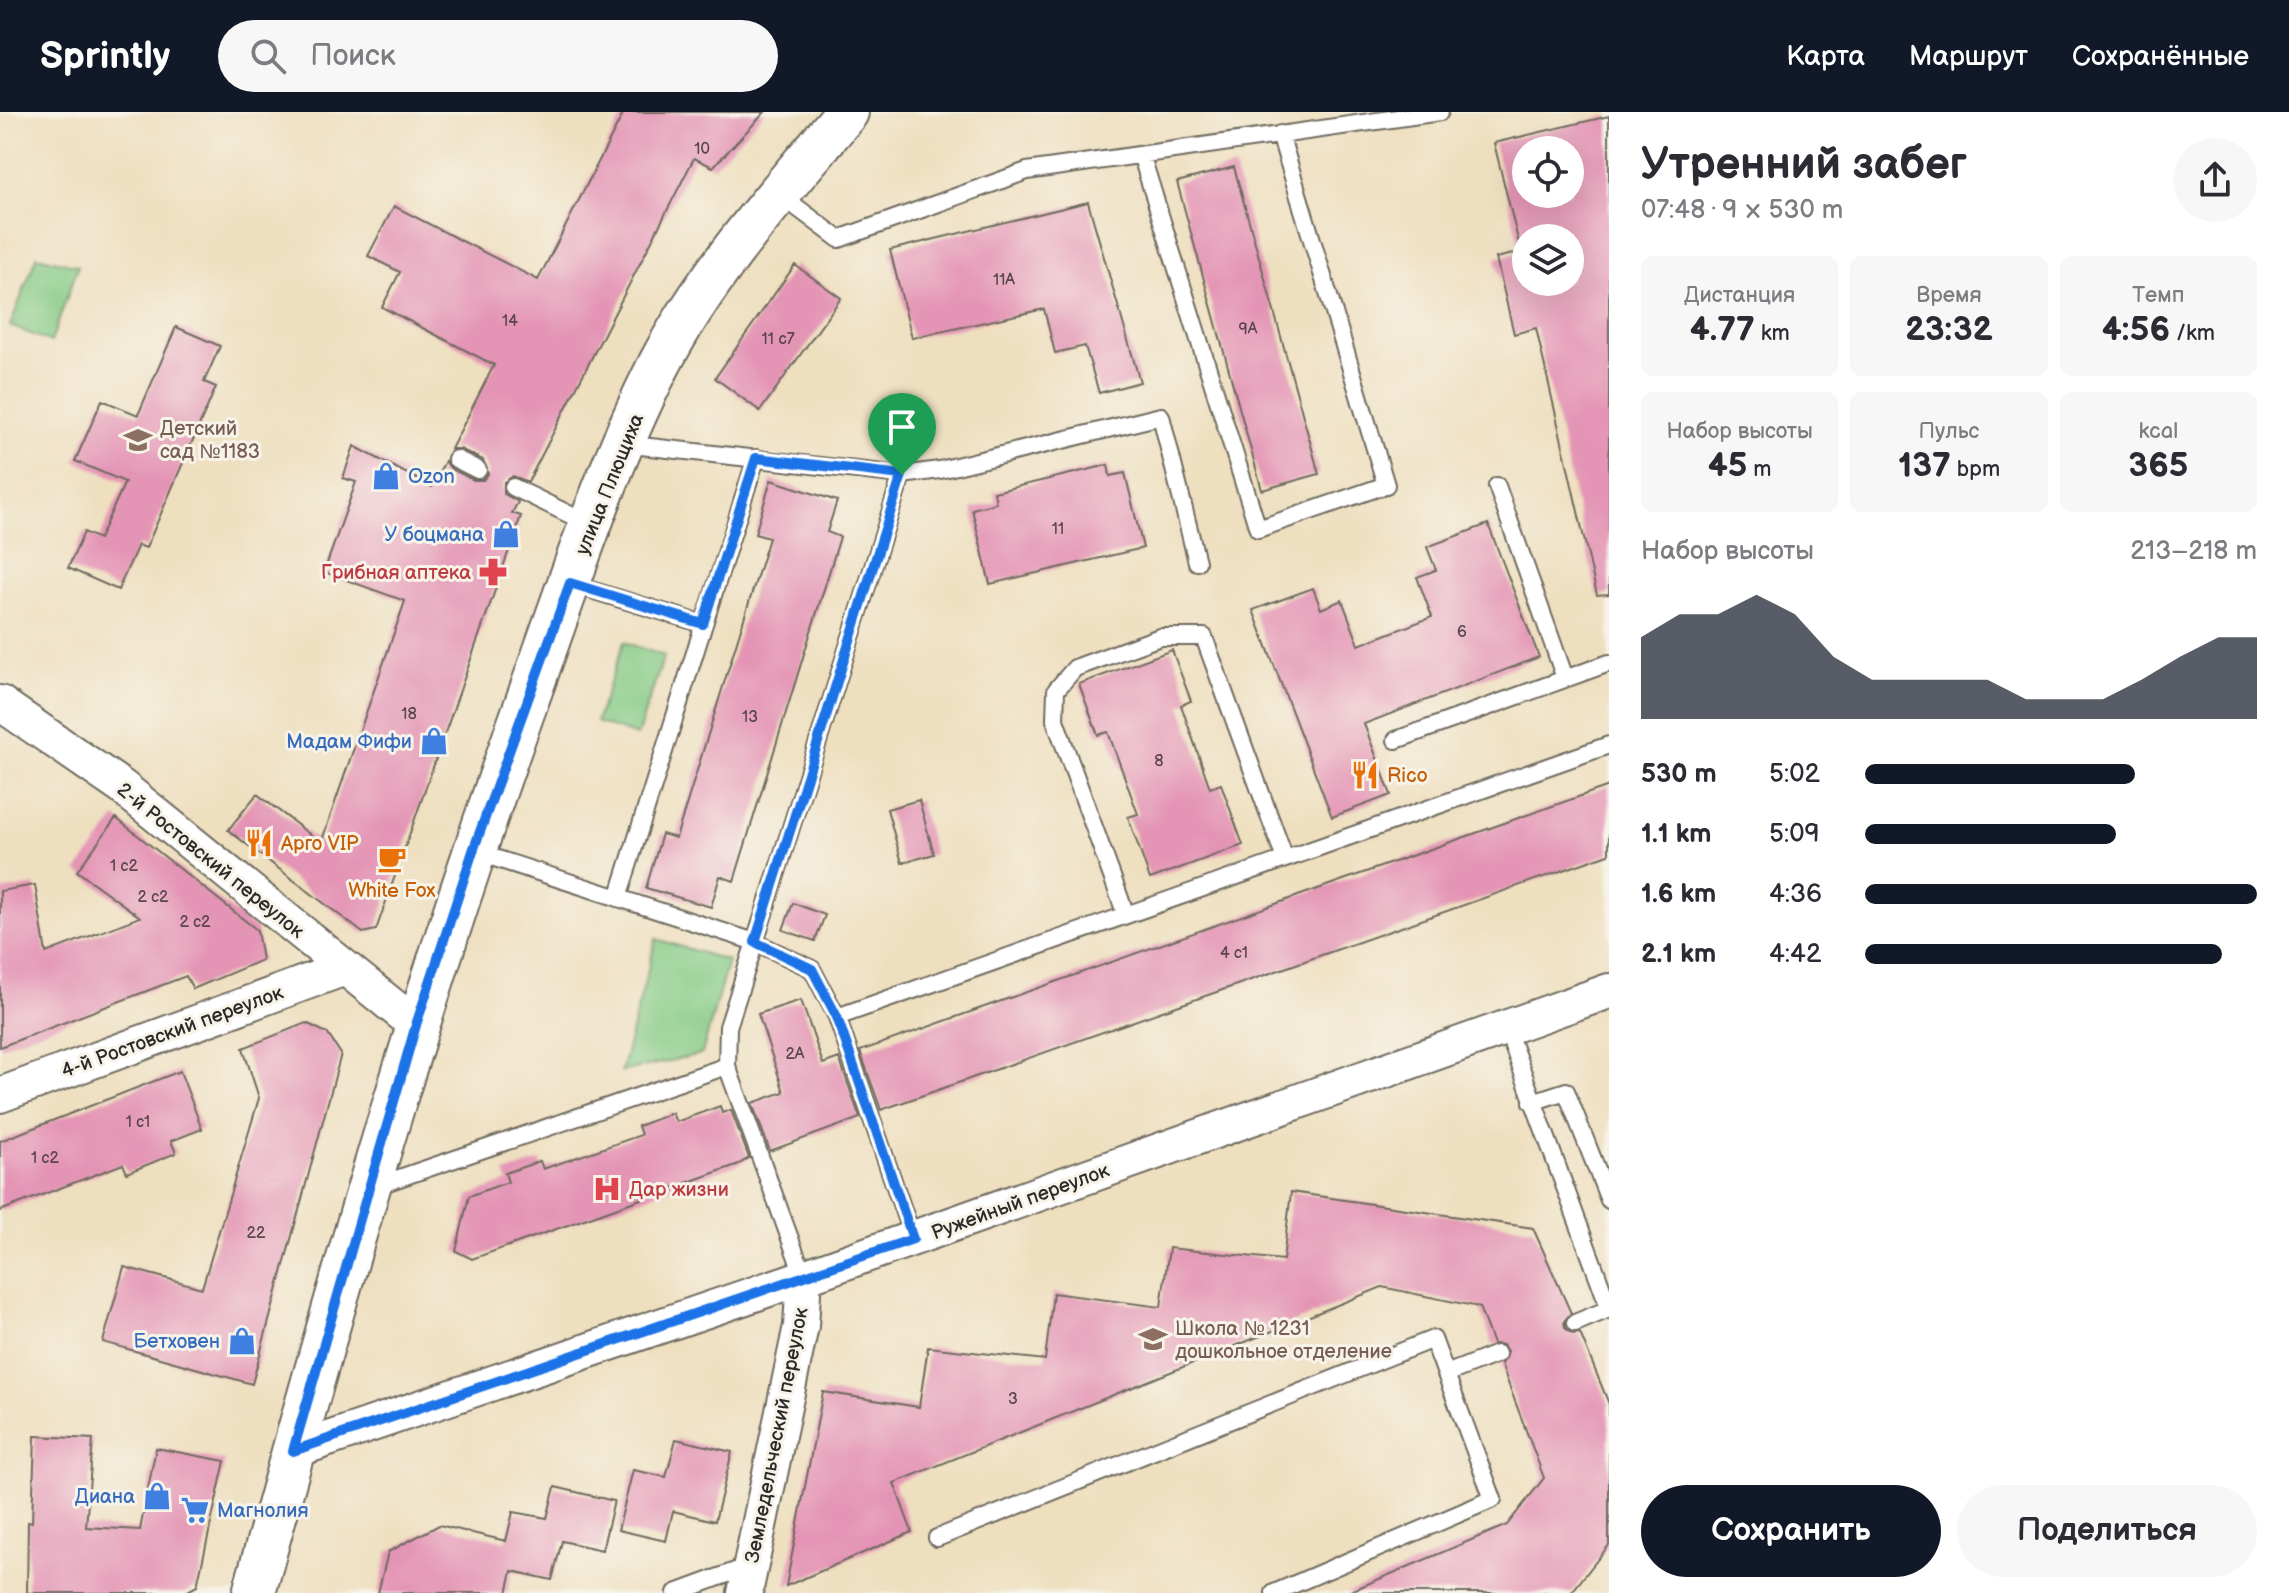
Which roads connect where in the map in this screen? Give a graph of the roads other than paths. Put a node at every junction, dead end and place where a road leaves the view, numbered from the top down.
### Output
1 (847, 112) edge
2 (1440, 112) edge
3 (1280, 134) junction
4 (1142, 157) junction
5 (778, 193) junction
6 (623, 444) junction
7 (756, 458) junction
8 (456, 459) dead end
9 (478, 470) dead end
10 (902, 475) junction
11 (1497, 486) dead end
12 (513, 487) dead end
13 (591, 525) junction
14 (1197, 562) dead end
15 (570, 583) junction
16 (703, 624) junction
17 (1609, 663) edge
18 (1565, 678) junction
19 (0, 703) edge
20 (1396, 740) dead end
21 (1609, 745) edge
22 (473, 851) junction
23 (1285, 859) junction
24 (618, 898) junction
25 (1126, 915) junction
26 (755, 942) junction
27 (345, 968) junction
28 (1609, 991) edge
29 (837, 1017) junction
30 (416, 1025) junction
31 (1506, 1027) junction
32 (727, 1066) junction
33 (0, 1095) edge
34 (1532, 1102) junction
35 (370, 1188) junction
36 (1609, 1200) edge
37 (913, 1239) junction
38 (804, 1277) junction
39 (1609, 1308) edge
40 (1575, 1323) dead end
41 (1497, 1354) dead end
42 (1446, 1374) junction
43 (293, 1451) junction
44 (937, 1538) dead end
45 (748, 1579) edge
46 (254, 1593) edge
47 (676, 1593) edge
48 (1274, 1593) edge

1 - 5 street, улица Плющиха
2 - 3 lane
3 - 4 lane
3 - 4 lane
4 - 5 lane
5 - 6 street, улица Плющиха
6 - 7 lane
6 - 13 street, улица Плющиха
7 - 10 lane
7 - 16 lane
8 - 9 lane
10 - 14 lane
10 - 26 lane
11 - 18 lane
12 - 13 lane
13 - 15 street, улица Плющиха
15 - 16 lane
15 - 22 street, улица Плющиха
16 - 24 lane
17 - 18 lane
18 - 20 lane
19 - 27 street, 2-й Ростовский переулок
21 - 23 lane
22 - 24 lane
22 - 30 street, улица Плющиха
23 - 25 lane
23 - 25 lane
24 - 26 lane
25 - 29 lane
26 - 29 lane
26 - 32 lane
27 - 30 street, 2-й Ростовский переулок
27 - 33 street, 4-й Ростовский переулок
28 - 31 street, Ружейный переулок
29 - 37 lane
30 - 35 street, улица Плющиха
31 - 34 lane
31 - 37 street, Ружейный переулок
32 - 35 lane
32 - 38 lane
34 - 36 lane
34 - 39 lane
35 - 43 street, улица Плющиха
37 - 38 street, Ружейный переулок
38 - 43 street, Ружейный переулок
38 - 45 street, Земледельческий переулок
39 - 40 lane
41 - 42 lane
42 - 44 lane
42 - 48 lane
43 - 46 street, улица Плющиха
45 - 47 lane

